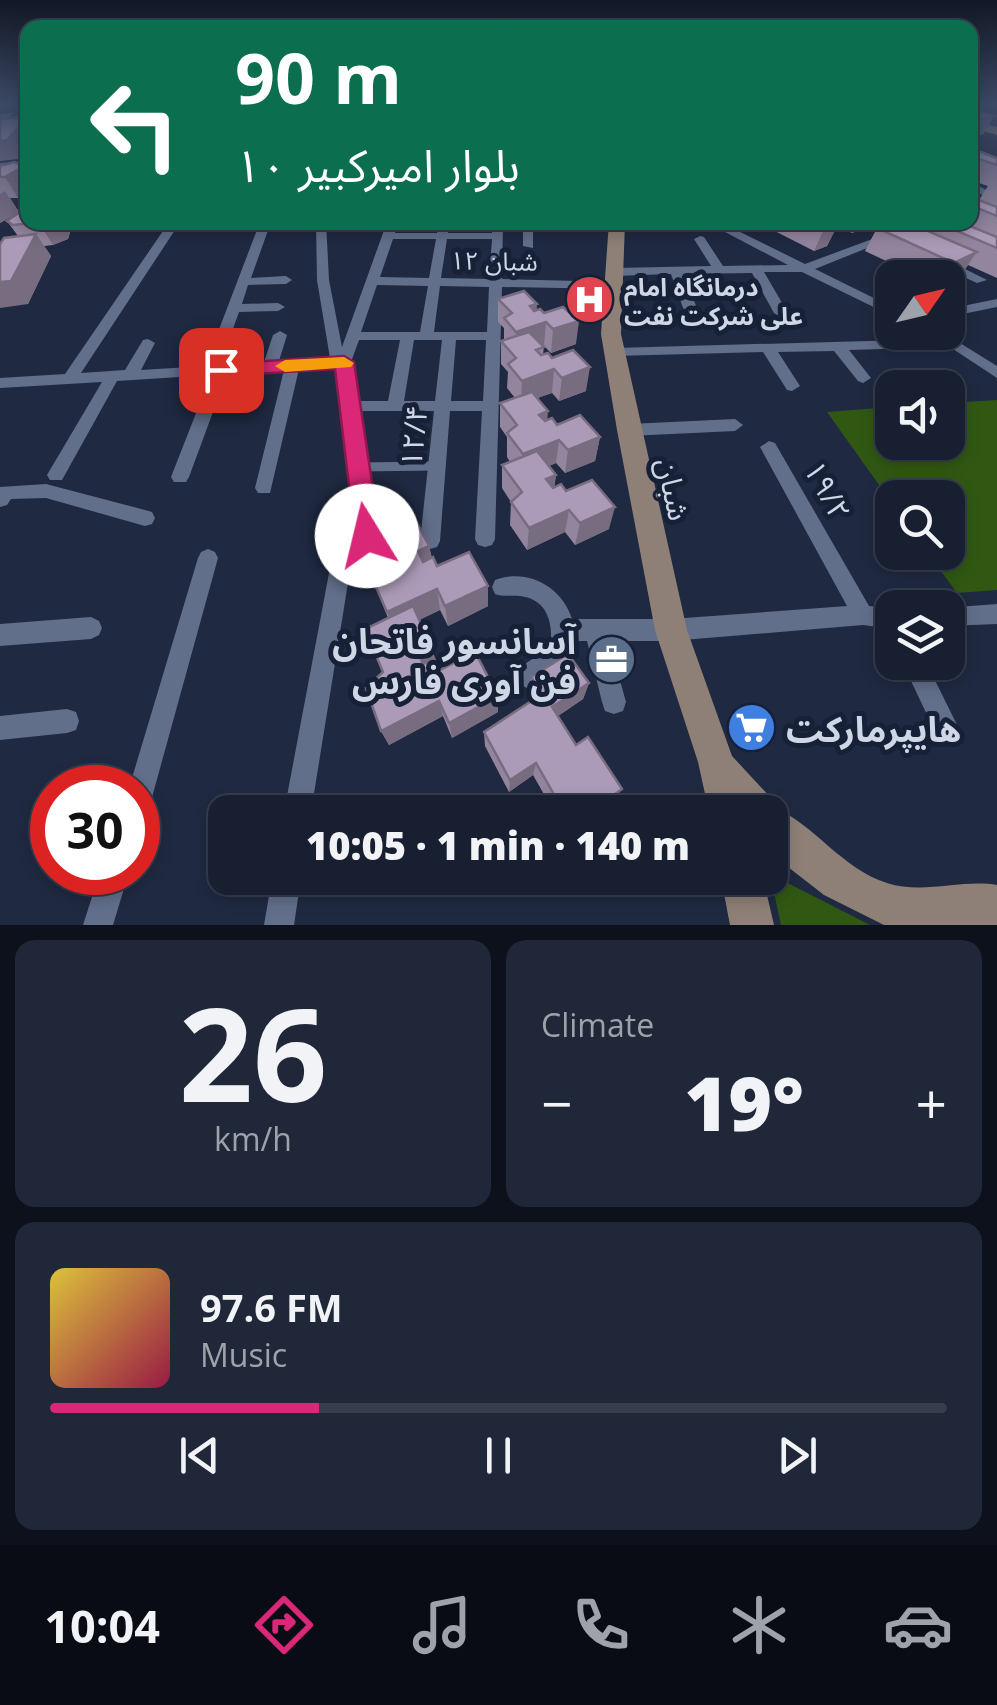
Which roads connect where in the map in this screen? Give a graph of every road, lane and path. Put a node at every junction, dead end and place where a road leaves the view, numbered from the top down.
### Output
1 (168, 230) dead end
2 (263, 230) edge
3 (321, 230) edge
4 (391, 230) edge
5 (443, 230) edge
6 (498, 230) edge
7 (528, 230) edge
8 (618, 230) edge
9 (728, 230) edge
10 (879, 230) edge
11 (911, 230) edge
12 (938, 230) edge
13 (942, 232) edge
14 (700, 239) dead end
15 (894, 239) junction
16 (836, 244) dead end
17 (529, 246) dead end
18 (850, 252) junction
19 (934, 259) edge
20 (806, 268) junction
21 (719, 270) junction
22 (757, 270) junction
23 (676, 271) junction
24 (615, 278) junction
25 (286, 280) dead end
26 (981, 280) dead end
27 (373, 281) junction
28 (244, 282) junction
29 (434, 282) junction
30 (494, 283) junction
31 (875, 303) edge
32 (997, 303) edge
33 (278, 307) dead end
34 (234, 308) junction
35 (690, 308) dead end
36 (965, 310) edge
37 (781, 313) dead end
38 (280, 334) dead end
39 (356, 336) junction
40 (408, 336) junction
41 (426, 336) junction
42 (449, 336) junction
43 (493, 336) junction
44 (148, 343) dead end
45 (875, 346) edge
46 (839, 347) junction
47 (769, 350) junction
48 (964, 350) edge
49 (614, 352) junction
50 (341, 363) junction
51 (292, 366) junction
52 (270, 367) junction
53 (215, 370) junction
54 (997, 373) edge
55 (121, 376) junction
56 (864, 378) dead end
57 (69, 379) junction
58 (1, 385) edge
59 (792, 386) dead end
60 (347, 406) junction
61 (394, 406) junction
62 (444, 406) junction
63 (490, 406) junction
64 (735, 424) dead end
65 (629, 430) junction
66 (770, 447) dead end
67 (438, 466) junction
68 (356, 467) junction
69 (56, 474) dead end
70 (180, 477) dead end
71 (264, 488) dead end
72 (3, 496) edge
73 (145, 518) dead end
74 (367, 536) dead end
75 (485, 540) dead end
76 (430, 541) edge
77 (343, 552) dead end
78 (208, 558) dead end
79 (502, 588) dead end
80 (997, 614) edge
81 (863, 615) junction
82 (965, 615) edge
83 (875, 617) edge
84 (91, 628) dead end
85 (595, 629) junction
86 (566, 630) junction
87 (671, 630) junction
88 (0, 634) edge
89 (527, 676) edge
90 (922, 680) edge
91 (614, 702) dead end
92 (68, 721) dead end
93 (0, 728) edge
94 (948, 731) dead end
95 (716, 762) junction
96 (148, 765) edge
97 (300, 795) edge
98 (724, 795) edge
99 (743, 795) edge
100 (788, 842) edge
101 (108, 895) edge
102 (283, 895) edge
103 (746, 895) edge
104 (990, 910) edge
105 (98, 925) edge
106 (279, 925) edge
107 (752, 925) edge

1 - 57 street
2 - 28 street
3 - 50 street
4 - 27 street
5 - 29 street
6 - 30 street
7 - 17 street
8 - 24 street, شبان
9 - 20 street
10 - 15 street
11 - 15 street
12 - 13 street
14 - 21 street
15 - 18 street
16 - 18 street
18 - 20 street
19 - 26 street
20 - 22 street, ۱۲ شبان
20 - 31 street
21 - 22 street, ۱۲ شبان
21 - 23 street, ۱۲ شبان
22 - 37 street
23 - 24 street, ۱۲ شبان
23 - 35 street
24 - 30 street, ۱۲ شبان
24 - 49 street, شبان
25 - 28 street
27 - 29 street, ۱۲ شبان
27 - 39 street
28 - 34 street
29 - 30 street, ۱۲ شبان
29 - 41 street
30 - 43 street
32 - 36 street
33 - 34 street
34 - 53 street
38 - 52 street
39 - 40 street
39 - 50 street
40 - 41 street
40 - 61 street
41 - 42 street
42 - 43 street
42 - 62 street, ۱۲/۴
43 - 63 street
44 - 55 street
45 - 46 street
46 - 47 street
46 - 56 street
47 - 49 street
47 - 59 street
48 - 54 street
49 - 65 street, شبان
50 - 51 street
50 - 60 street
51 - 52 street
51 - 71 street
52 - 53 street
53 - 55 street
53 - 70 street
55 - 57 street
55 - 69 street
57 - 58 street
60 - 61 street
60 - 68 street
61 - 62 street
62 - 63 street
62 - 67 street, ۱۲/۴
63 - 75 street
64 - 65 street
65 - 87 street, شبان
66 - 81 street, ۱۹/۲
67 - 68 lane
67 - 76 street, ۱۲/۴
68 - 74 street
72 - 73 street
77 - 97 street
78 - 96 street
79 - 86 street
80 - 82 street
81 - 83 street
81 - 87 street
84 - 88 street
85 - 86 street
85 - 87 street
85 - 91 street
86 - 89 street
87 - 95 street, شبان
90 - 94 street
92 - 93 street
95 - 98 street, شبان
95 - 99 street
100 - 104 street
101 - 105 street
102 - 106 street
103 - 107 street

